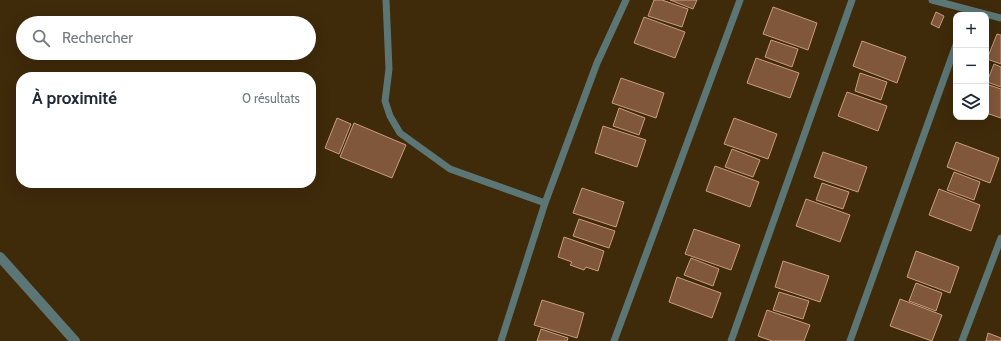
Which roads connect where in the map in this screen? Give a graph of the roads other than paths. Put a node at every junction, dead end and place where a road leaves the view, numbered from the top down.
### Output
1 (386, 0) edge
2 (626, 0) edge
3 (740, 0) edge
4 (852, 0) edge
5 (932, 0) edge
6 (968, 12) edge
7 (989, 16) edge
8 (1001, 18) edge
9 (955, 48) edge
10 (545, 203) junction
11 (1001, 238) edge
12 (0, 257) edge
13 (75, 341) edge
14 (501, 341) edge
15 (614, 341) edge
16 (731, 341) edge
17 (850, 341) edge
18 (962, 341) edge

1 - 10 lane
2 - 10 lane
3 - 15 lane
4 - 16 lane
5 - 6 lane
7 - 8 lane
9 - 17 lane
10 - 14 lane
11 - 18 lane
12 - 13 street

